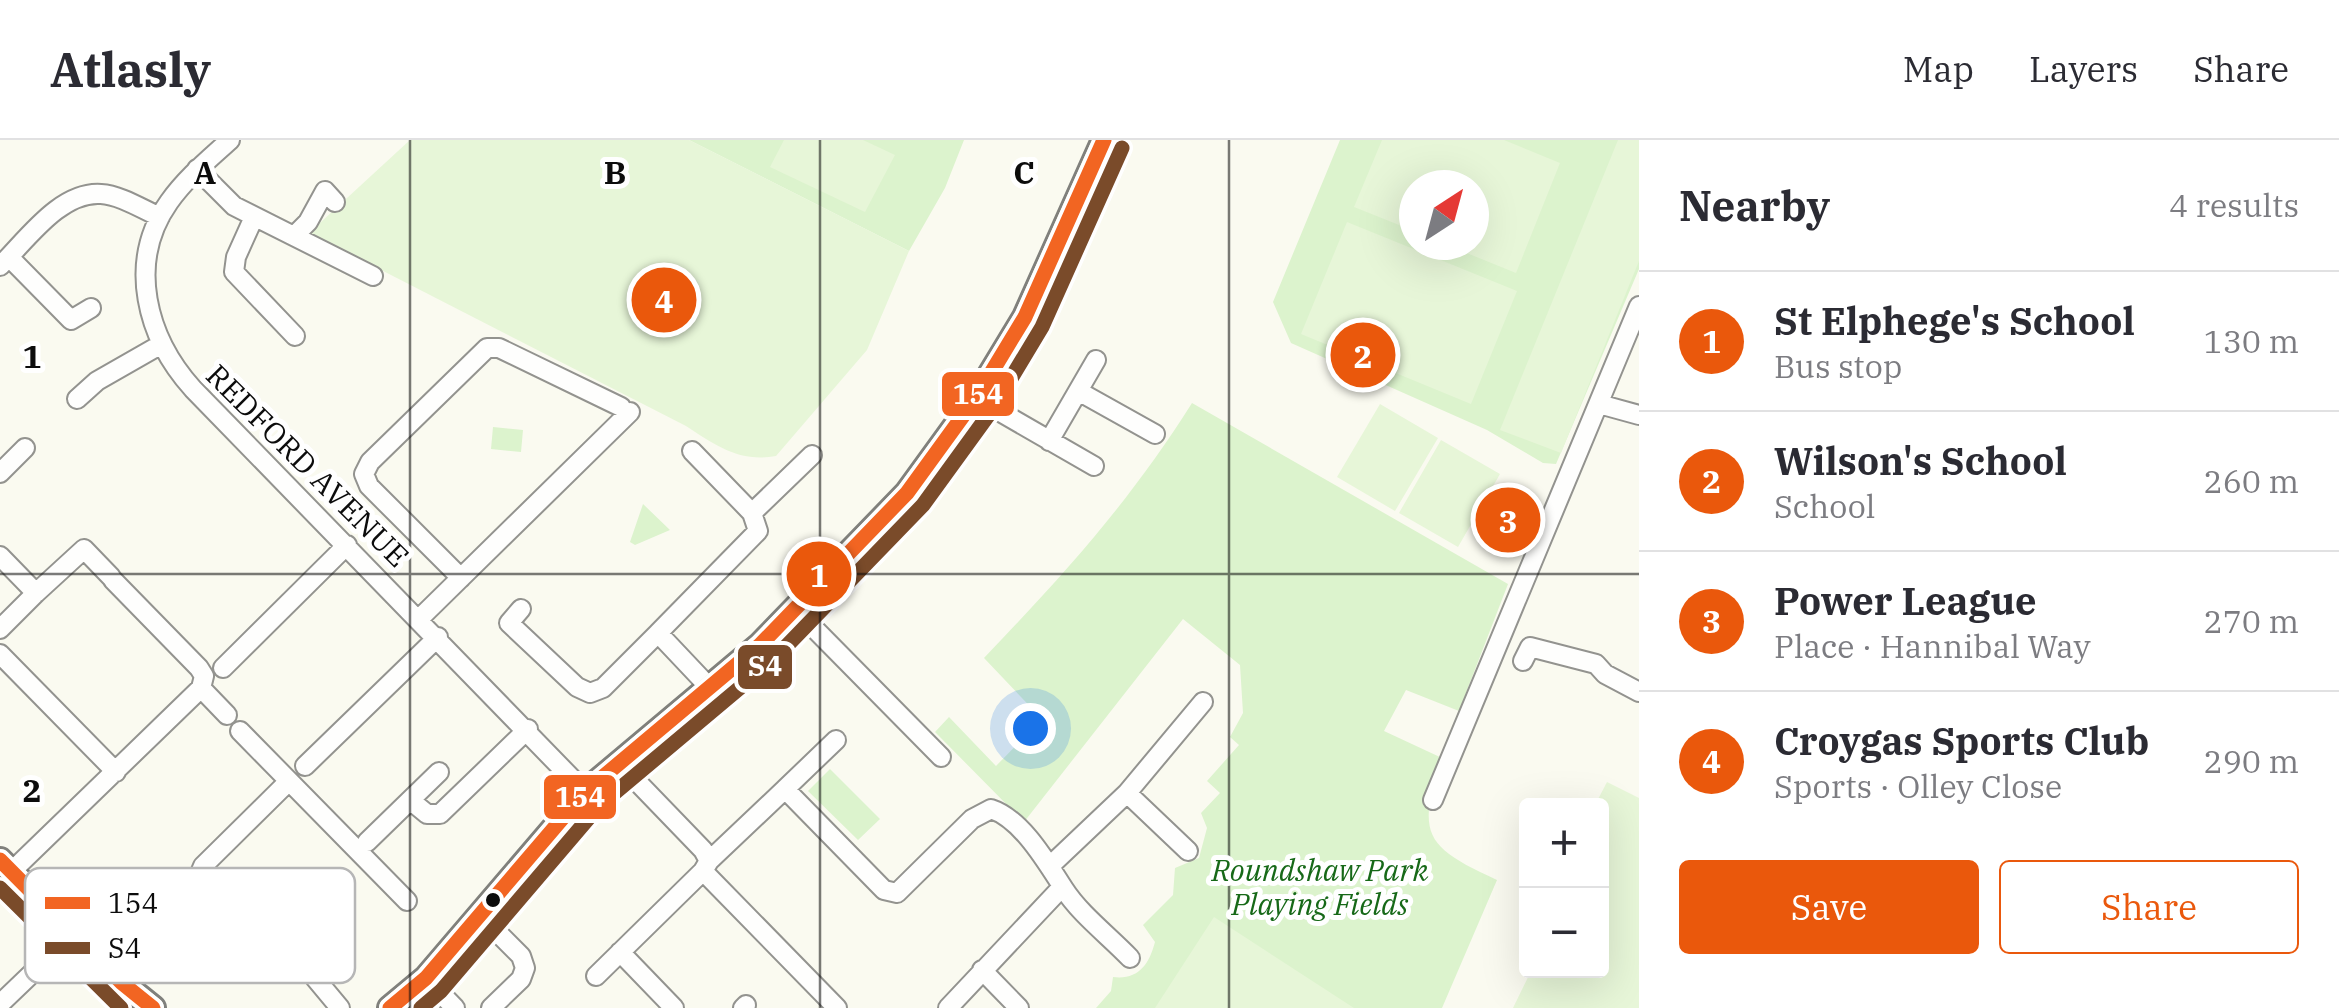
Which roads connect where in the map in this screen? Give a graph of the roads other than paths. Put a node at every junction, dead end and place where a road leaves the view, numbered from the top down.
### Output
1 (230, 140) edge
2 (1104, 140) edge
3 (198, 169) junction
4 (335, 202) dead end
5 (160, 216) junction
6 (254, 216) junction
7 (294, 236) junction
8 (4, 262) edge
9 (373, 276) dead end
10 (1639, 306) edge
11 (91, 308) dead end
12 (295, 336) dead end
13 (160, 345) junction
14 (1096, 360) dead end
15 (1078, 390) junction
16 (77, 398) dead end
17 (976, 398) junction
18 (1598, 404) junction
19 (1639, 415) edge
20 (1155, 434) dead end
21 (1049, 441) junction
22 (25, 448) dead end
23 (692, 451) dead end
24 (812, 456) dead end
25 (1094, 466) dead end
26 (0, 473) edge
27 (752, 513) junction
28 (347, 545) junction
29 (0, 556) edge
30 (461, 578) junction
31 (36, 593) junction
32 (521, 608) dead end
33 (797, 611) junction
34 (420, 618) junction
35 (0, 629) edge
36 (658, 633) junction
37 (438, 637) junction
38 (0, 654) edge
39 (1523, 661) dead end
40 (223, 668) dead end
41 (201, 688) junction
42 (710, 688) junction
43 (1639, 692) edge
44 (1204, 702) dead end
45 (227, 715) dead end
46 (528, 729) junction
47 (240, 731) dead end
48 (836, 740) dead end
49 (941, 757) dead end
50 (620, 765) junction
51 (305, 766) dead end
52 (116, 772) junction
53 (439, 772) dead end
54 (288, 782) junction
55 (785, 789) junction
56 (585, 792) junction
57 (1127, 793) junction
58 (410, 800) junction
59 (1433, 800) dead end
60 (366, 842) dead end
61 (1188, 850) dead end
62 (1050, 865) junction
63 (6, 866) edge
64 (706, 866) junction
65 (202, 868) edge
66 (25, 885) edge
67 (1062, 887) junction
68 (407, 900) dead end
69 (479, 914) junction
70 (620, 952) junction
71 (1130, 958) dead end
72 (982, 970) junction
73 (596, 976) dead end
74 (426, 978) junction
75 (25, 980) edge
76 (319, 983) edge
77 (122, 984) edge
78 (0, 1004) edge
79 (502, 1004) edge
80 (153, 1008) edge
81 (340, 1008) edge
82 (390, 1008) edge
83 (455, 1008) edge
84 (674, 1008) edge
85 (837, 1008) edge
86 (948, 1008) edge
87 (1019, 1008) edge

1 - 3 street, REDFORD AVENUE
2 - 17 main road
3 - 5 street, REDFORD AVENUE
3 - 6 street
4 - 7 street
5 - 8 street
5 - 13 street, REDFORD AVENUE
6 - 7 street
6 - 12 street
7 - 9 street
8 - 11 street
10 - 18 street
13 - 16 street
13 - 28 street, REDFORD AVENUE
14 - 15 street
15 - 20 street
15 - 21 street
17 - 21 street
17 - 33 main road
18 - 19 street
18 - 59 street
21 - 25 street
22 - 26 street
23 - 27 street
24 - 27 street
27 - 36 street
28 - 34 street, REDFORD AVENUE
28 - 40 street
29 - 31 street
30 - 30 street
30 - 34 street
31 - 35 street
31 - 41 street
32 - 36 street
33 - 42 main road
33 - 49 street
34 - 37 street, REDFORD AVENUE
36 - 42 street
37 - 46 street, REDFORD AVENUE
37 - 51 street
38 - 52 street
39 - 43 street
41 - 45 street
41 - 52 street
42 - 50 main road
44 - 57 street
46 - 56 street, REDFORD AVENUE
46 - 58 street
47 - 54 street
48 - 55 street
50 - 56 main road
50 - 64 street
52 - 63 street
53 - 58 street
54 - 65 street
54 - 68 street
55 - 62 street
55 - 64 street
56 - 69 main road
57 - 61 street
57 - 62 street
58 - 60 street
62 - 67 street
63 - 66 main road
64 - 70 street
64 - 85 street
67 - 71 street
67 - 72 street
69 - 74 main road
69 - 79 street
70 - 73 street
70 - 84 street
72 - 86 street
72 - 87 street
74 - 82 main road
74 - 83 street
75 - 78 street
76 - 81 street
77 - 80 main road

